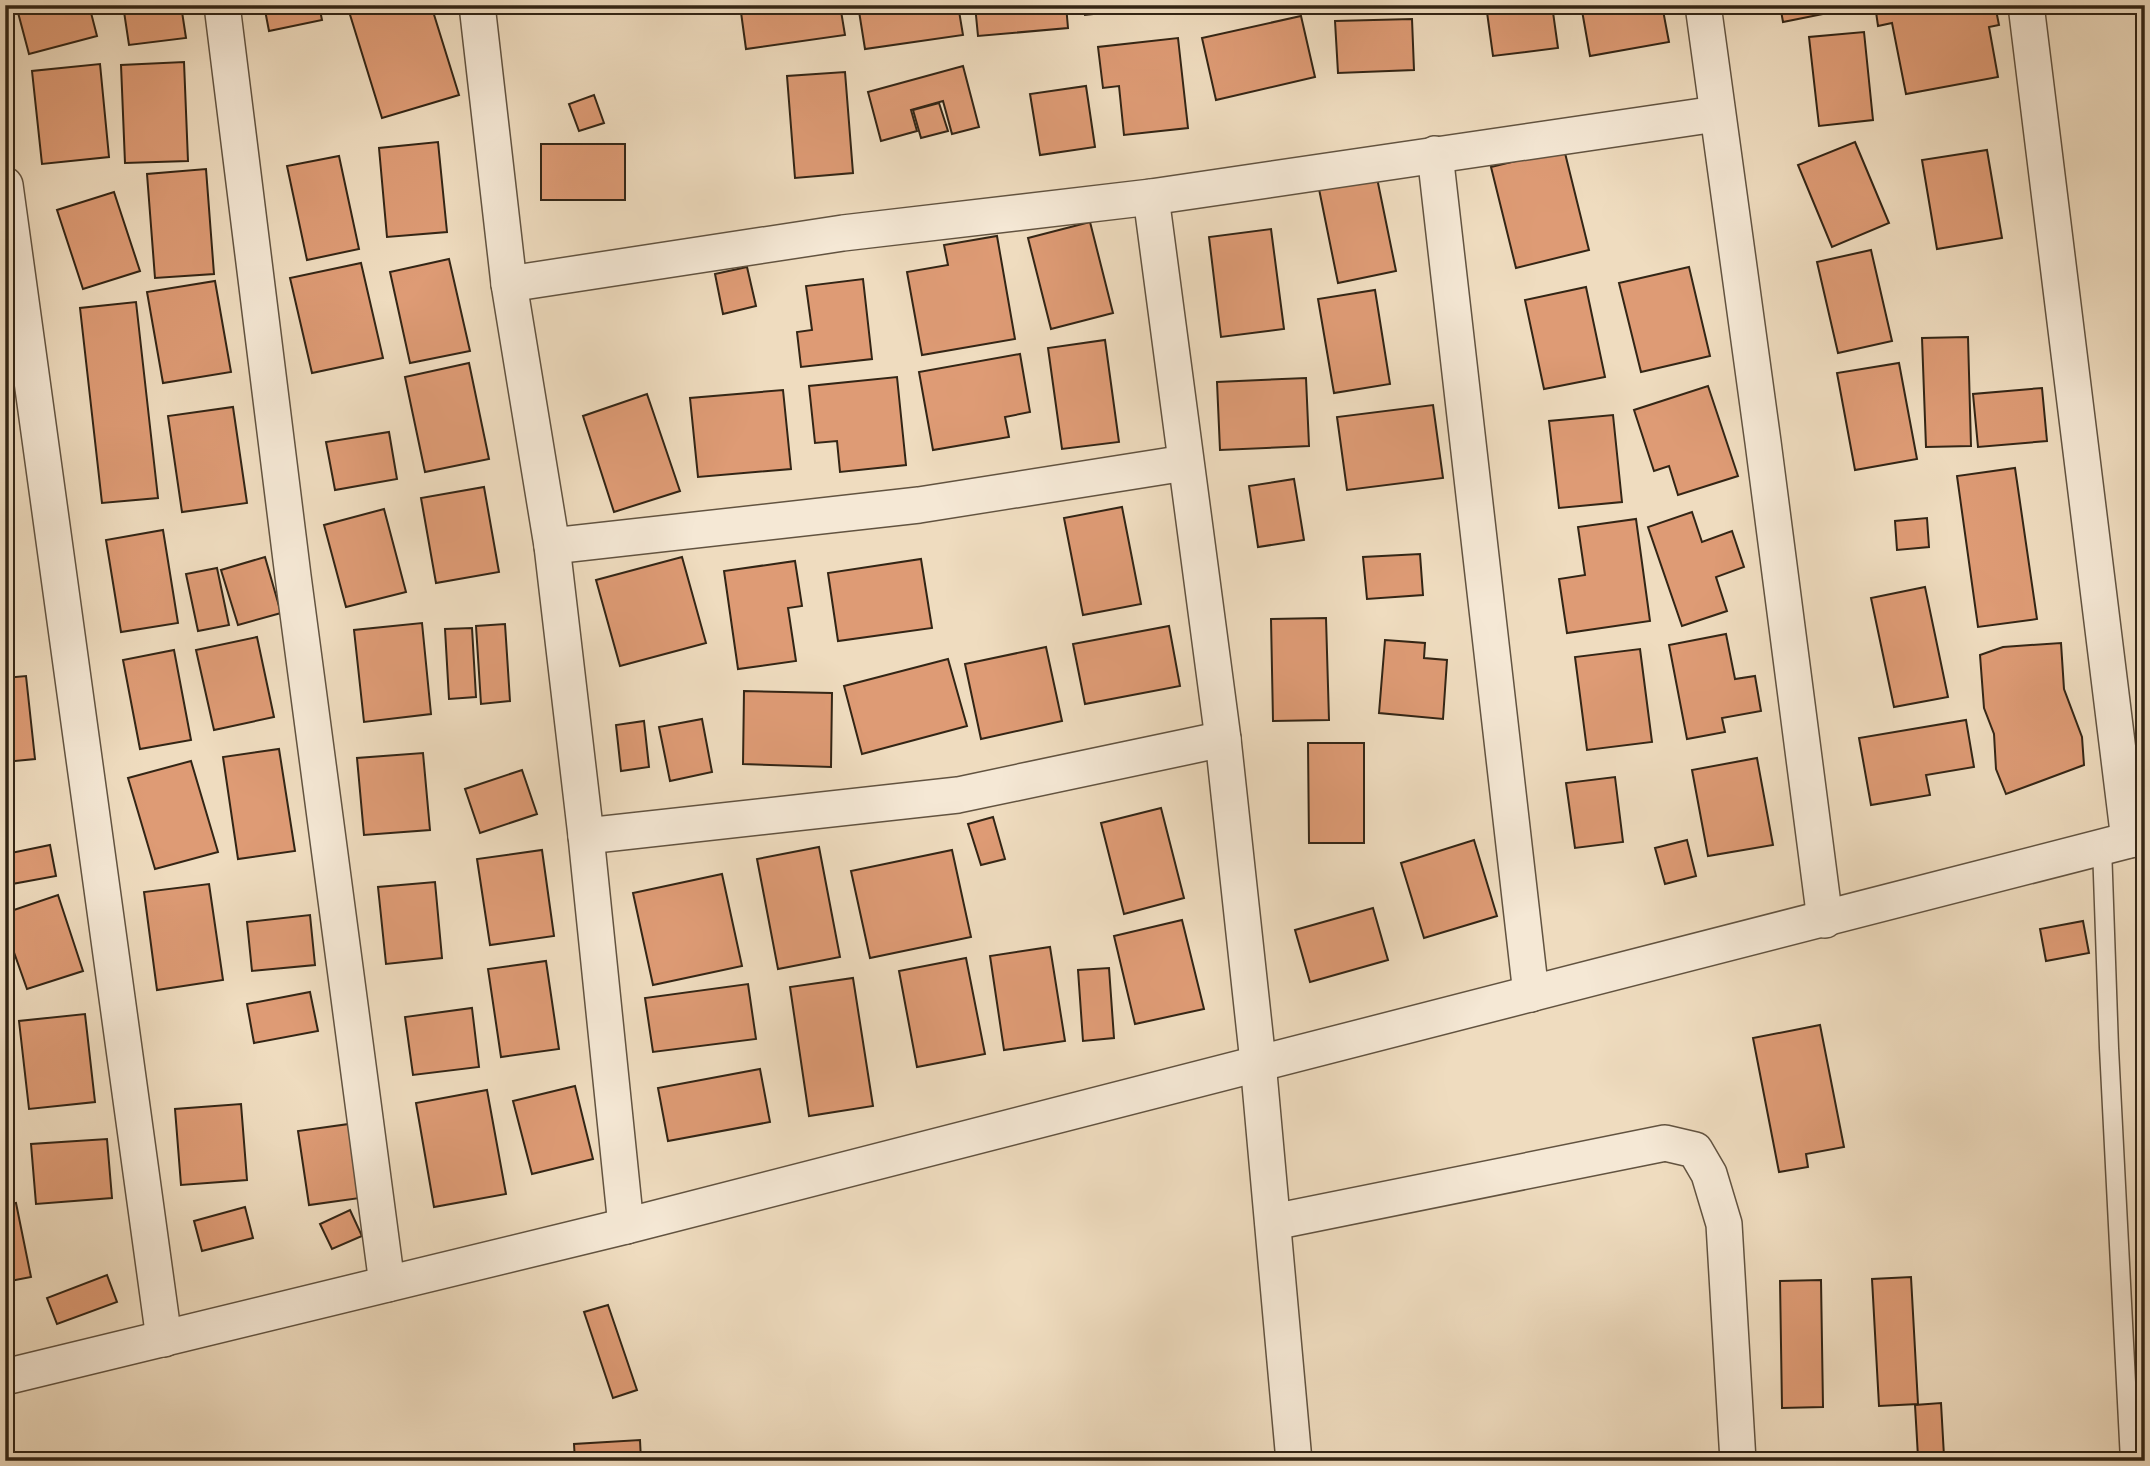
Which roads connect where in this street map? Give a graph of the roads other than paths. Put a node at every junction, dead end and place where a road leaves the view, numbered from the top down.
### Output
1 (222, 5) edge
2 (477, 5) edge
3 (1703, 5) edge
4 (2026, 5) edge
5 (1716, 114) junction
6 (1435, 154) junction
7 (5, 185) edge
8 (1151, 197) junction
9 (509, 284) junction
10 (1185, 463) junction
11 (552, 546) junction
12 (1223, 739) junction
13 (586, 836) junction
14 (2125, 841) edge
15 (1825, 920) junction
16 (1531, 994) junction
17 (1258, 1062) junction
18 (1273, 1222) junction
19 (626, 1226) junction
20 (387, 1284) junction
21 (163, 1339) junction
22 (5, 1377) edge
23 (1294, 1461) edge
24 (1738, 1461) edge
25 (2130, 1461) edge

1 - 20 street
2 - 9 street
3 - 5 street
4 - 14 street
5 - 6 street
5 - 15 street
6 - 8 street
6 - 16 street
7 - 21 street
8 - 9 street
8 - 10 street
9 - 11 street
10 - 11 street
10 - 12 street
11 - 13 street
12 - 13 street
12 - 17 street
13 - 19 street
14 - 15 street
14 - 25 lane
15 - 16 street
16 - 17 street
17 - 18 street
17 - 19 street
18 - 23 street
18 - 24 street
19 - 20 street
20 - 21 street
21 - 22 street

